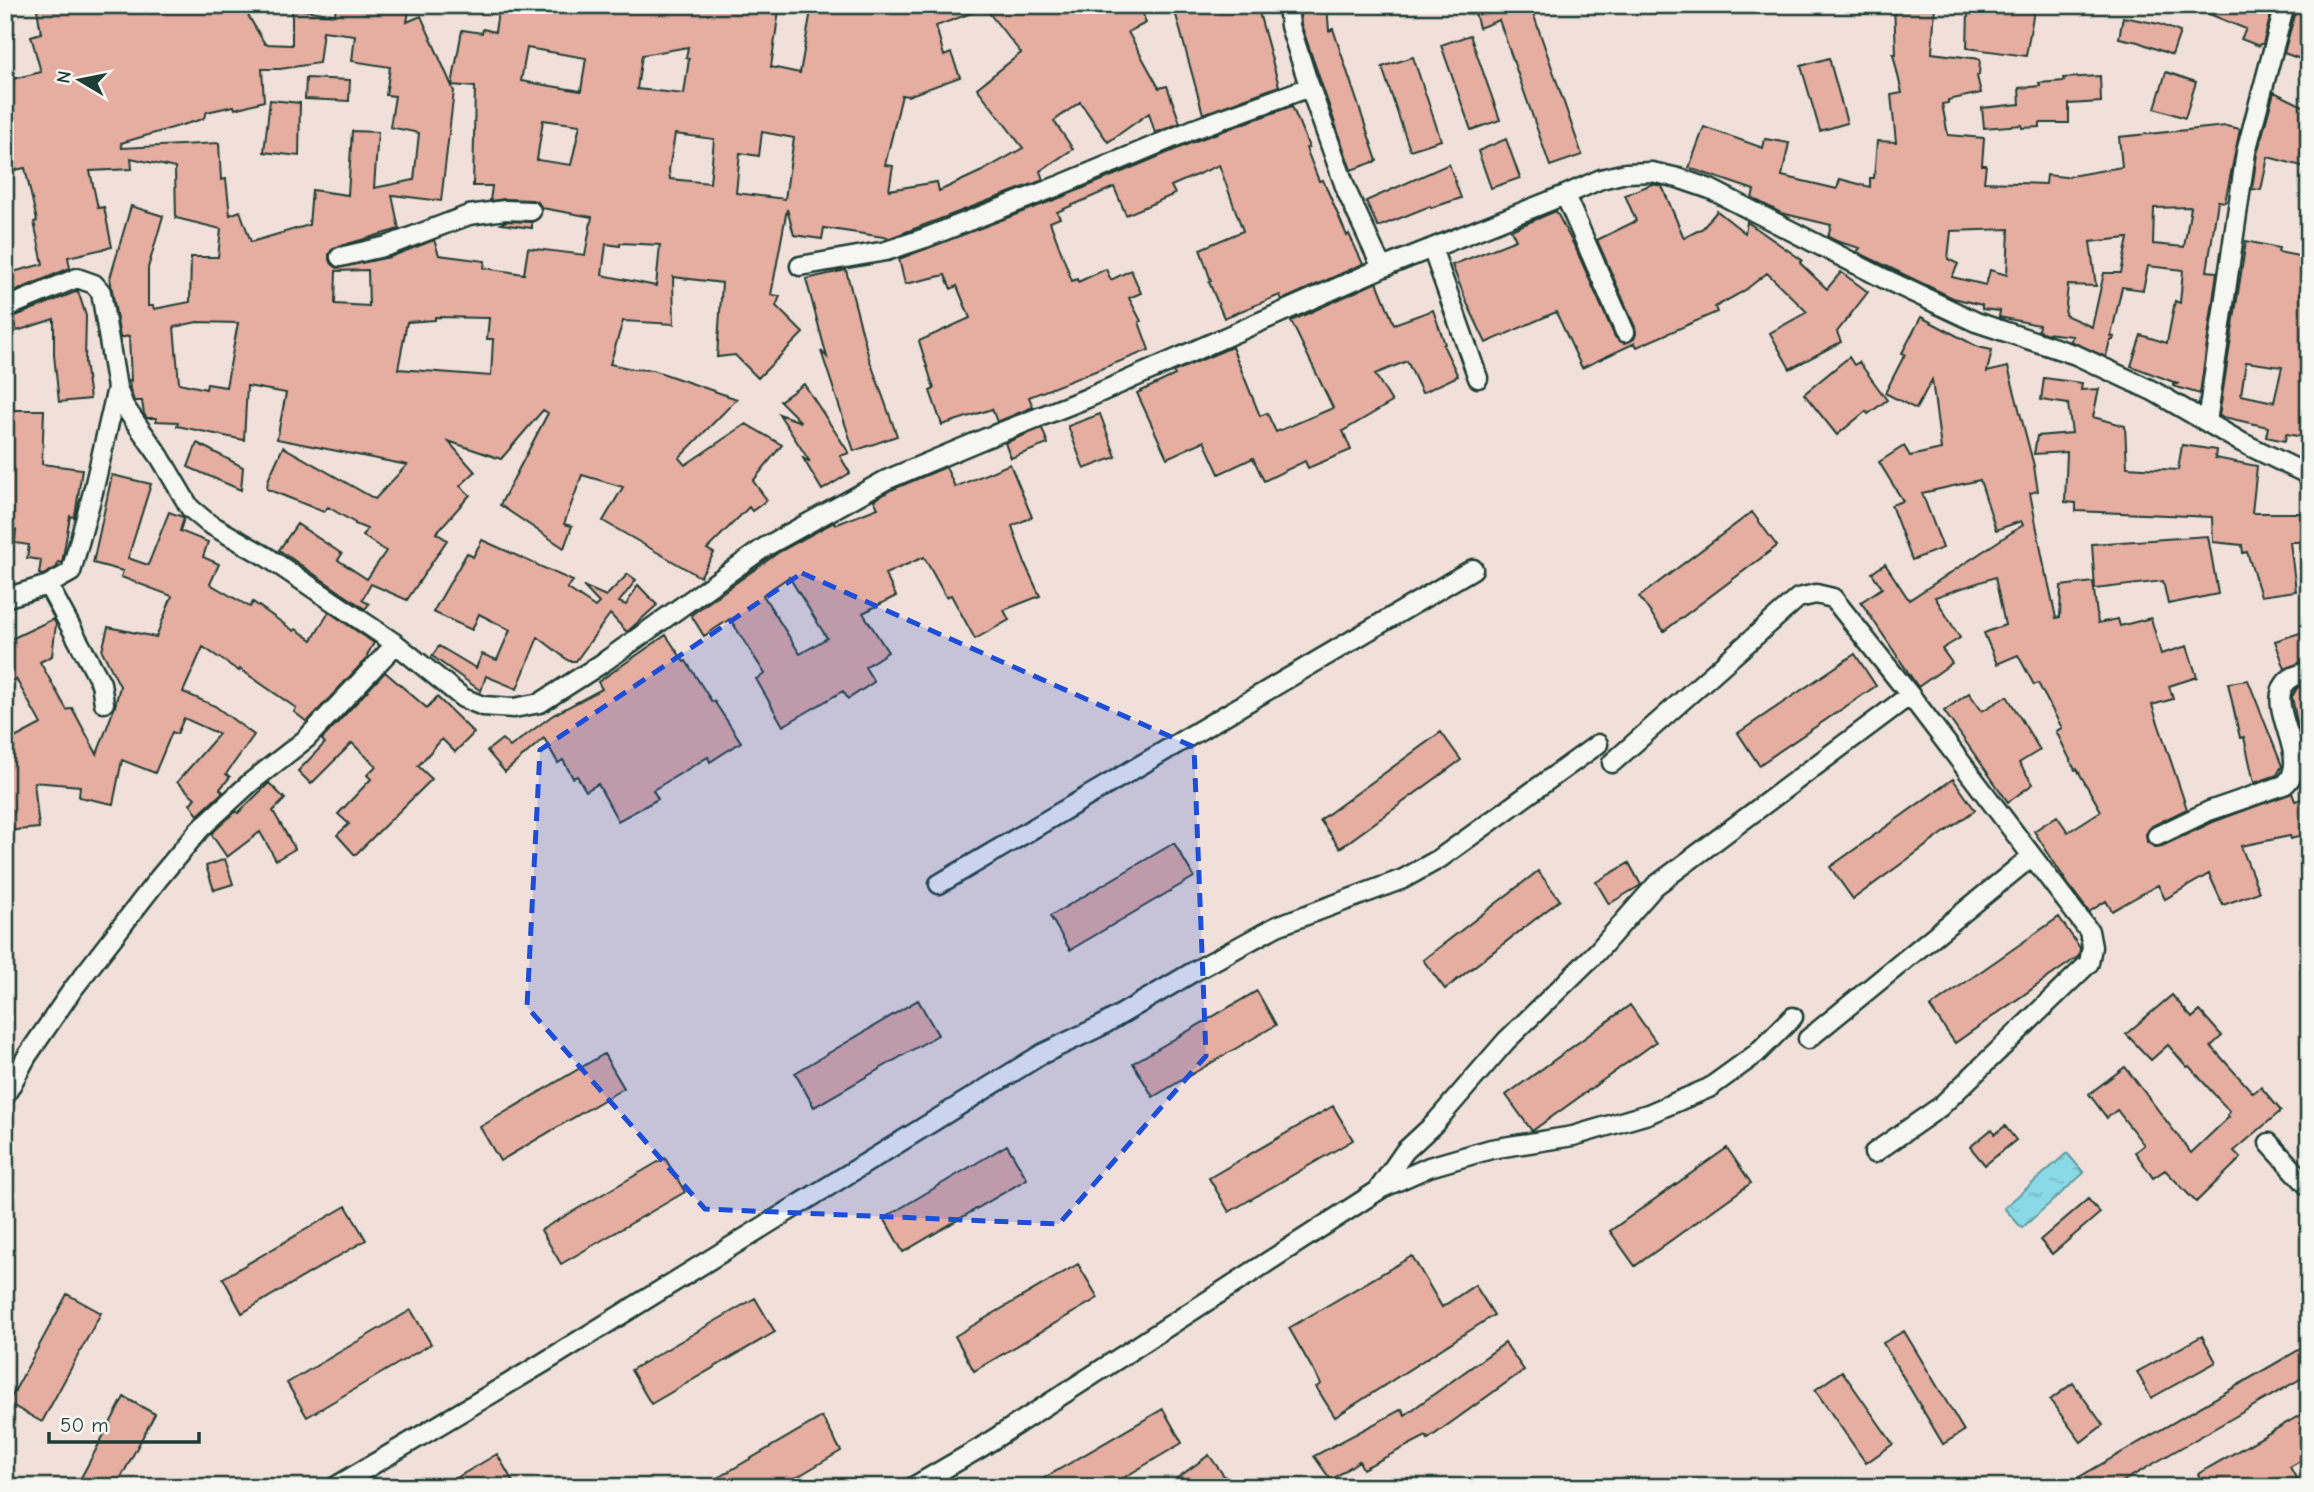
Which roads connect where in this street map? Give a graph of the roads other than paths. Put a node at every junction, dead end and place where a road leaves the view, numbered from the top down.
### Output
1 (1288, 5) edge
2 (2285, 5) edge
3 (1310, 87) junction
4 (1566, 195) junction
5 (531, 211) dead end
6 (1432, 248) junction
7 (340, 257) dead end
8 (800, 267) dead end
9 (1382, 268) junction
10 (5, 308) edge
11 (1625, 332) dead end
12 (1478, 378) dead end
13 (117, 388) junction
14 (2207, 422) junction
15 (2308, 471) edge
16 (1474, 569) dead end
17 (48, 585) junction
18 (5, 598) edge
19 (396, 644) junction
20 (2309, 671) edge
21 (1910, 695) junction
22 (104, 703) dead end
23 (1598, 744) dead end
24 (1612, 763) dead end
25 (2157, 836) dead end
26 (2031, 857) junction
27 (939, 884) dead end
28 (1793, 1017) dead end
29 (1808, 1039) dead end
30 (5, 1096) edge
31 (2269, 1143) dead end
32 (1874, 1153) dead end
33 (2309, 1187) edge
34 (1378, 1190) junction
35 (335, 1487) edge
36 (913, 1487) edge

1 - 3 street
2 - 14 street
3 - 8 street
3 - 9 street
4 - 6 street
4 - 11 street
4 - 14 street
5 - 7 street
6 - 9 street
6 - 12 street
9 - 19 street
10 - 13 street
13 - 17 street
13 - 19 street
14 - 15 street
16 - 27 street
17 - 18 street
17 - 22 street
19 - 30 street
20 - 25 street
21 - 24 street
21 - 26 street
21 - 34 street
23 - 35 street
26 - 29 street
26 - 32 street
28 - 34 street
31 - 33 street
34 - 36 street

